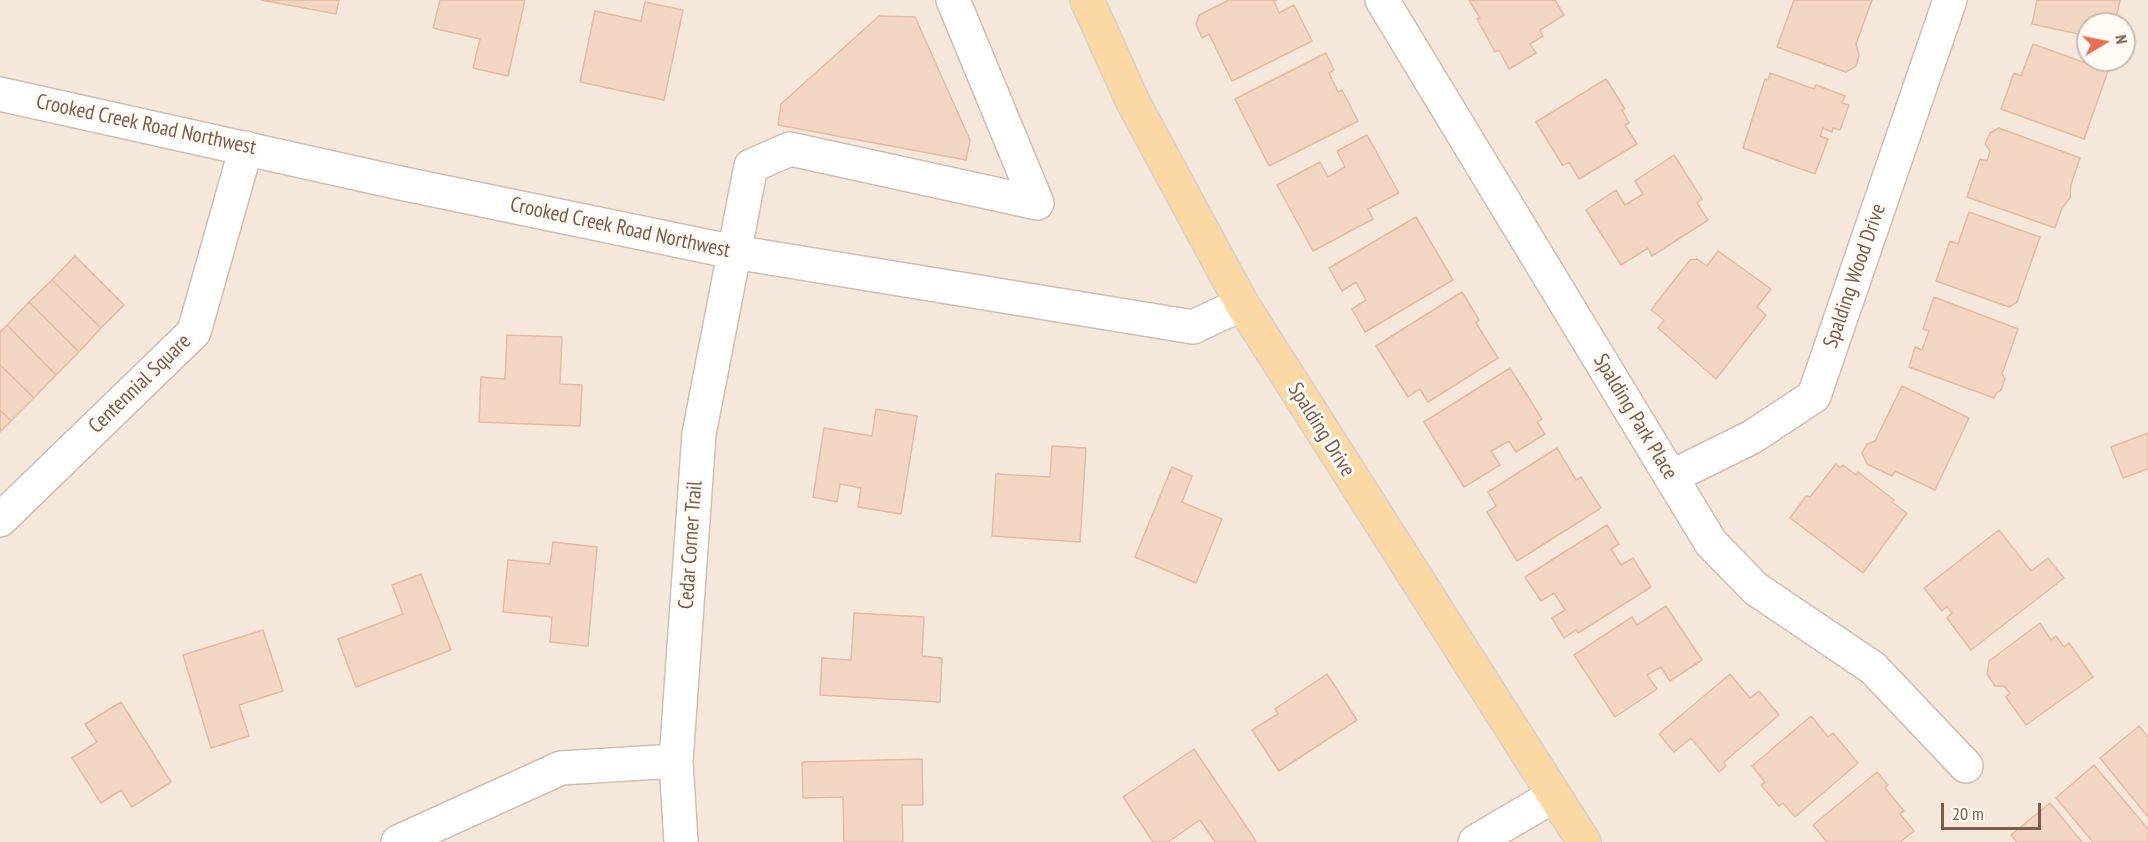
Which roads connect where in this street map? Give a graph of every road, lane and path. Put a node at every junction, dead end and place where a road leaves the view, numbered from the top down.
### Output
1 (953, 0) edge
2 (1087, 0) edge
3 (1382, 0) edge
4 (1950, 0) edge
5 (0, 94) edge
6 (246, 147) junction
7 (734, 252) junction
8 (1242, 304) junction
9 (1671, 477) junction
10 (0, 520) edge
11 (676, 761) junction
12 (1966, 766) dead end
13 (1553, 796) junction
14 (398, 842) edge
15 (681, 842) edge
16 (1475, 842) edge
17 (1584, 842) edge

1 - 7 street, Cedar Corner Trail
2 - 8 main road, Spalding Drive
3 - 9 street, Spalding Park Place
4 - 9 street, Spalding Wood Drive
5 - 6 street, Crooked Creek Road Northwest
6 - 7 street, Crooked Creek Road Northwest
6 - 10 street, Centennial Square
7 - 8 street, Crooked Creek Road Northwest
7 - 11 street, Cedar Corner Trail
8 - 13 main road, Spalding Drive
9 - 12 street, Spalding Park Place
11 - 14 street
11 - 15 street, Cedar Corner Trail
13 - 16 street
13 - 17 main road, Spalding Drive

